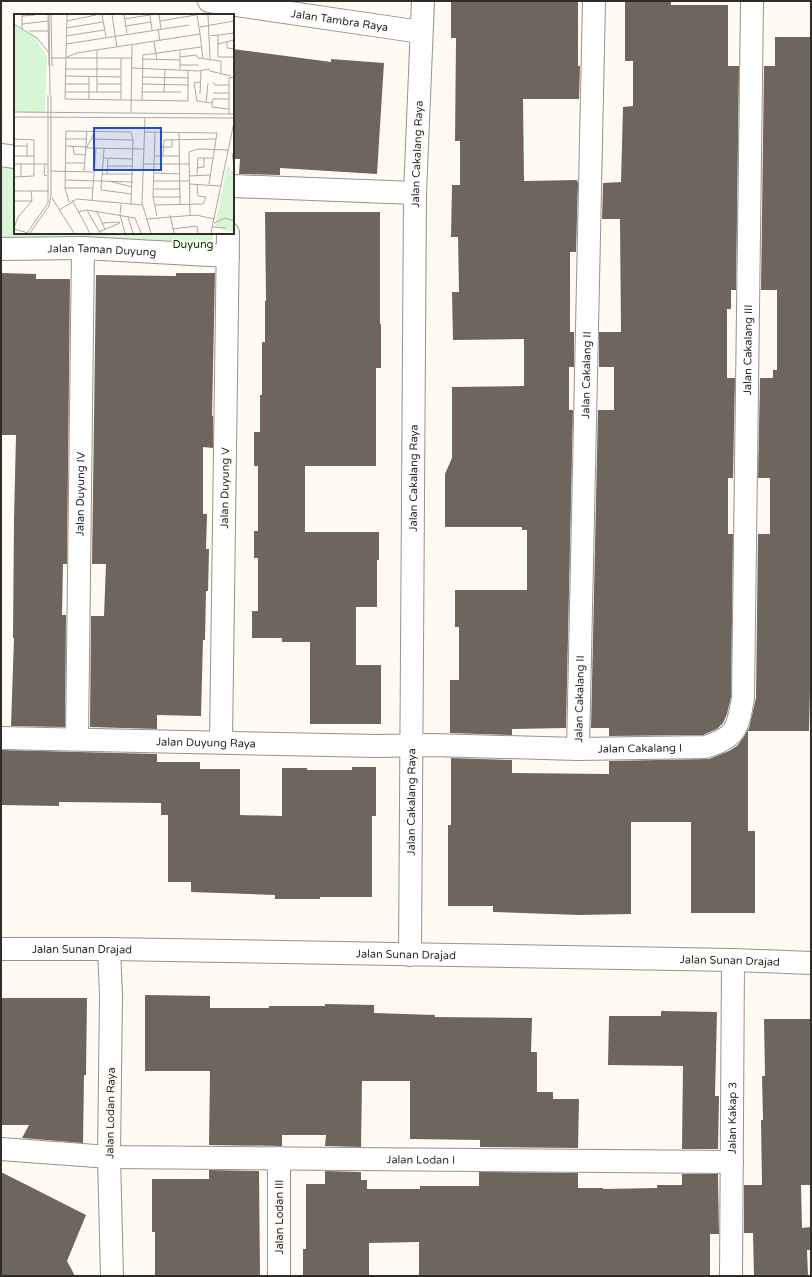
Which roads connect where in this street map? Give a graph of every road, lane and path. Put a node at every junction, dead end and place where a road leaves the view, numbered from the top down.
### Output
1 (209, 1) edge
2 (423, 1) edge
3 (594, 1) edge
4 (751, 1) edge
5 (422, 32) junction
6 (1, 155) edge
7 (14, 157) edge
8 (234, 186) edge
9 (415, 193) junction
10 (228, 234) edge
11 (83, 248) junction
12 (1, 249) edge
13 (228, 256) junction
14 (743, 698) joint
15 (1, 738) edge
16 (77, 739) junction
17 (221, 742) junction
18 (411, 746) junction
19 (578, 749) junction
20 (1, 950) edge
21 (109, 950) junction
22 (410, 955) junction
23 (734, 960) junction
24 (811, 963) edge
25 (1, 1149) edge
26 (109, 1157) junction
27 (279, 1158) junction
28 (732, 1162) junction
29 (112, 1276) edge
30 (279, 1276) edge
31 (731, 1276) edge

1 - 5 street, Jalan Tambra Raya
2 - 5 street, Jalan Cakalang Raya
3 - 19 street, Jalan Cakalang II
4 - 14 street, Jalan Cakalang III
5 - 9 street, Jalan Cakalang Raya
6 - 7 street
8 - 9 street
9 - 18 street, Jalan Cakalang Raya
10 - 13 street, Jalan Duyung V
11 - 12 street, Jalan Taman Duyung
11 - 13 street, Jalan Taman Duyung
11 - 16 street, Jalan Duyung IV
13 - 17 street, Jalan Duyung V
14 - 19 street, Jalan Cakalang I
15 - 16 street, Jalan Duyung Raya
16 - 17 street, Jalan Duyung Raya
17 - 18 street, Jalan Duyung Raya
18 - 19 street, Jalan Cakalang I
18 - 22 street, Jalan Cakalang Raya
20 - 21 street, Jalan Sunan Drajad
21 - 22 street, Jalan Sunan Drajad
21 - 26 street, Jalan Lodan Raya
22 - 23 street, Jalan Sunan Drajad
23 - 24 street, Jalan Sunan Drajad
23 - 28 street, Jalan Kakap 3
25 - 26 street, Jalan Lodan I
26 - 27 street, Jalan Lodan I
26 - 29 street, Jalan Lodan Raya
27 - 28 street, Jalan Lodan I
27 - 30 street, Jalan Lodan III
28 - 31 street, Jalan Kakap 3

